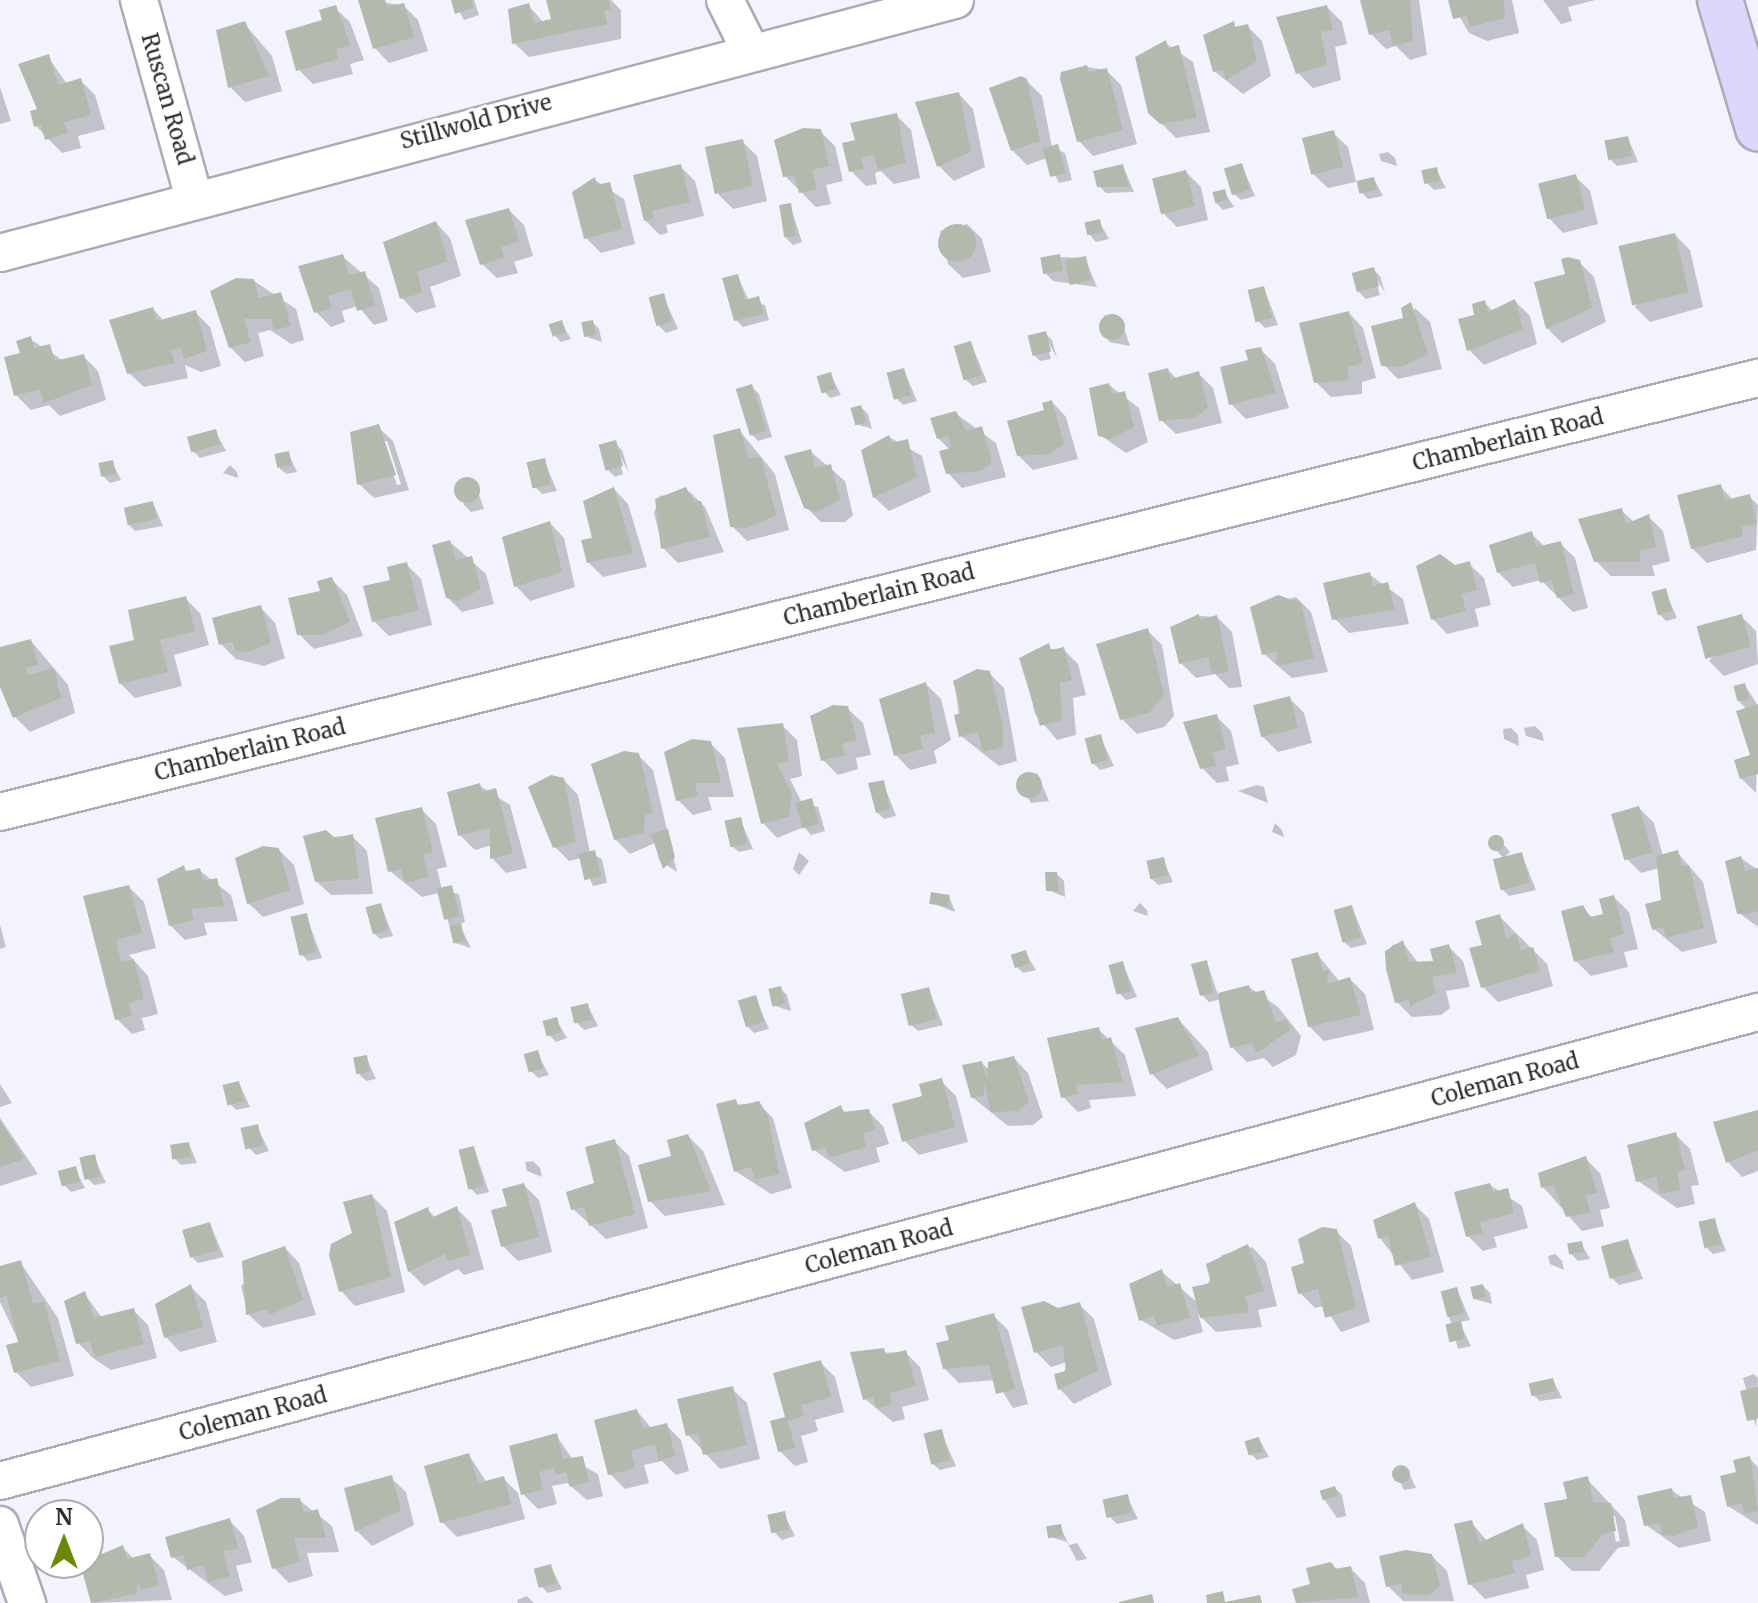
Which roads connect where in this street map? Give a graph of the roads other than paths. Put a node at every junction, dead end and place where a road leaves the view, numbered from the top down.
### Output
1 (139, 0) edge
2 (725, 0) edge
3 (955, 0) edge
4 (1720, 0) edge
5 (750, 50) junction
6 (1758, 128) edge
7 (194, 198) junction
8 (0, 253) edge
9 (1758, 378) edge
10 (0, 812) edge
11 (1758, 1012) edge
12 (0, 1481) edge
13 (0, 1525) edge
14 (27, 1603) edge

1 - 7 street, Ruscan Road
2 - 5 street
3 - 5 street, Stillwold Drive
4 - 6 main road
5 - 7 street, Stillwold Drive
7 - 8 street, Stillwold Drive
9 - 10 street, Chamberlain Road
11 - 12 street, Coleman Road
13 - 14 street

